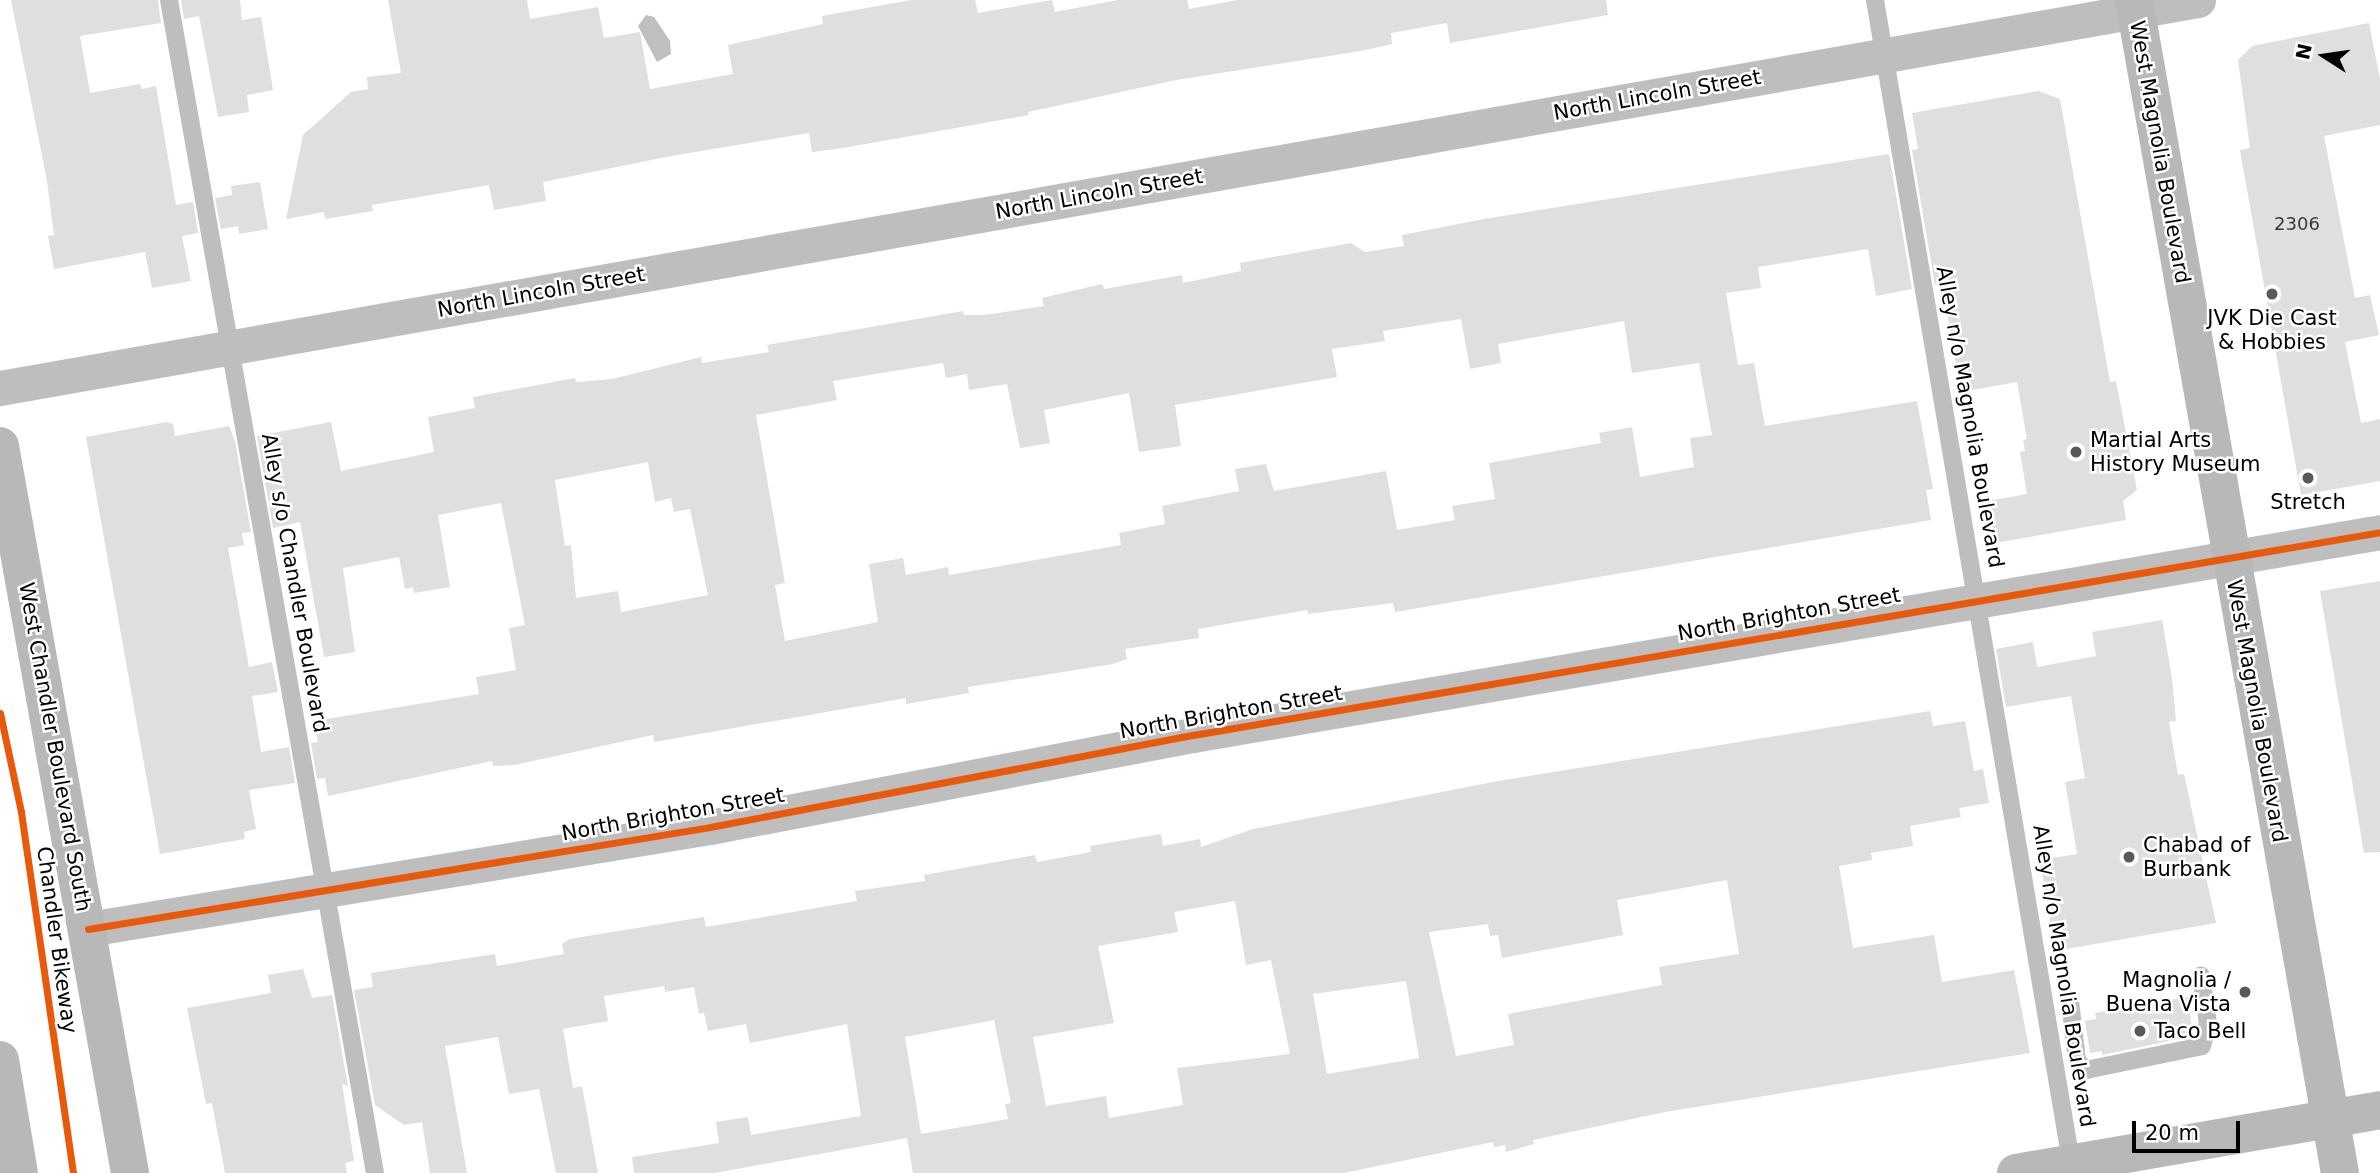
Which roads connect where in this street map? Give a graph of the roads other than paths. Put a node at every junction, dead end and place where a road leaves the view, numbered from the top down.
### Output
1 (169, 0) edge
2 (1875, 0) edge
3 (2198, 0) edge
4 (2135, 5) edge
5 (1885, 55) junction
6 (230, 347) junction
7 (0, 388) edge
8 (0, 446) edge
9 (2380, 532) edge
10 (2230, 555) junction
11 (1978, 599) junction
12 (326, 890) junction
13 (88, 929) junction
14 (2201, 976) dead end
15 (2070, 1001) dead end
16 (0, 1060) edge
17 (2380, 1110) edge
18 (2330, 1119) junction
19 (2072, 1168) edge
20 (19, 1173) edge
21 (130, 1173) edge
22 (375, 1173) edge
23 (2016, 1173) edge
24 (2340, 1173) edge

1 - 6 lane, Alley s/o Chandler Boulevard
2 - 5 lane, Alley n/o Magnolia Boulevard
3 - 4 street, North Lincoln Street
4 - 5 street, North Lincoln Street
4 - 10 main road, West Magnolia Boulevard
5 - 6 street, North Lincoln Street
5 - 11 lane, Alley n/o Magnolia Boulevard
6 - 7 street, North Lincoln Street
6 - 12 lane, Alley s/o Chandler Boulevard
8 - 13 main road, West Chandler Boulevard South
9 - 10 street, North Brighton Street
10 - 11 street, North Brighton Street
10 - 18 main road, West Magnolia Boulevard
11 - 12 street, North Brighton Street
11 - 19 lane, Alley n/o Magnolia Boulevard
12 - 13 street, North Brighton Street
12 - 22 lane, Alley s/o Chandler Boulevard
13 - 21 main road, West Chandler Boulevard South
14 - 15 lane
16 - 20 main road
17 - 18 main road
18 - 19 main road
18 - 24 main road, West Magnolia Boulevard
19 - 23 main road

